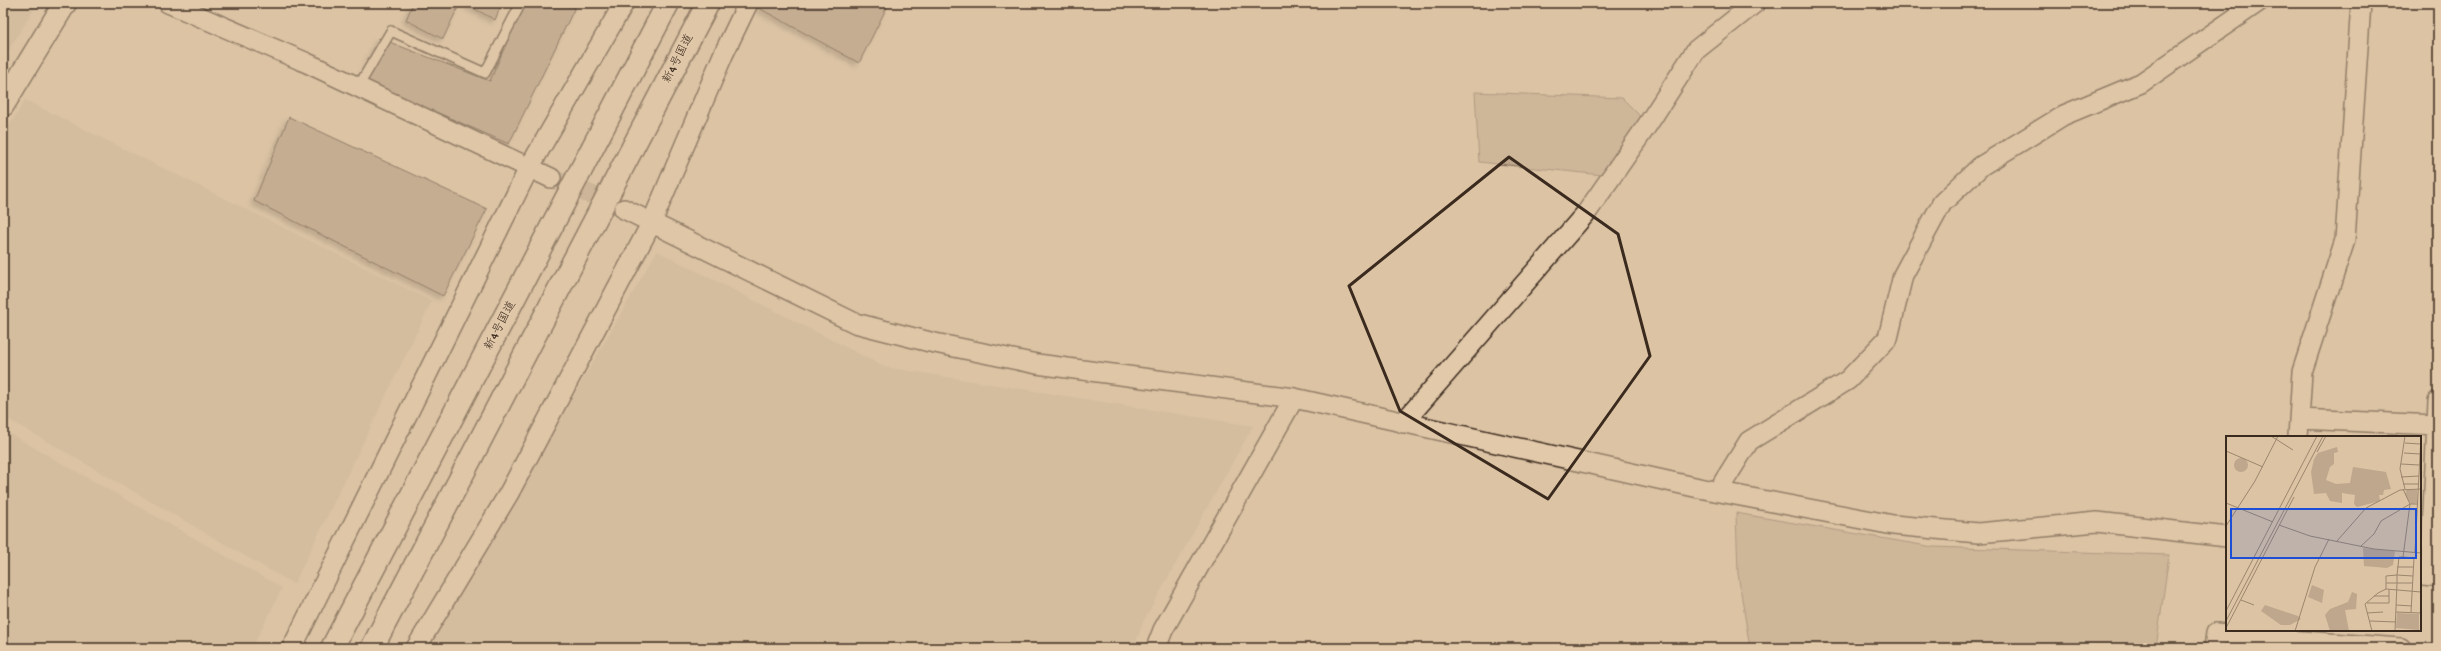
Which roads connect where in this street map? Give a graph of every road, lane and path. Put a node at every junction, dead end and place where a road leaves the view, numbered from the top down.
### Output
1 (65, 3) edge
2 (168, 3) edge
3 (521, 3) edge
4 (624, 3) edge
5 (668, 3) edge
6 (708, 3) edge
7 (748, 3) edge
8 (1755, 3) edge
9 (2257, 3) edge
10 (2361, 3) edge
11 (358, 87) junction
12 (3, 105) edge
13 (529, 168) junction
14 (551, 178) tunnel mouth
15 (624, 209) tunnel mouth
16 (652, 222) junction
17 (1294, 398) junction
18 (2438, 401) edge
19 (1403, 423) junction
20 (2437, 425) junction
21 (2298, 428) edge
22 (1718, 491) junction
23 (2226, 537) edge
24 (2429, 575) edge
25 (2276, 634) edge
26 (292, 648) edge
27 (332, 648) edge
28 (372, 648) edge
29 (416, 648) edge
30 (1156, 648) edge
31 (2214, 648) edge
32 (2401, 648) edge

1 - 12 main road
2 - 11 street
3 - 11 lane
4 - 13 street
5 - 27 main road, 新4号国道
6 - 28 main road, 新4号国道
7 - 16 street
8 - 19 street
9 - 22 street
10 - 21 street
11 - 13 street
13 - 14 street
13 - 26 street
15 - 16 street
16 - 17 street
16 - 29 street
17 - 19 street
17 - 30 street
18 - 20 street
19 - 22 street
20 - 21 street
20 - 24 street
22 - 23 street
25 - 31 street
25 - 32 street

